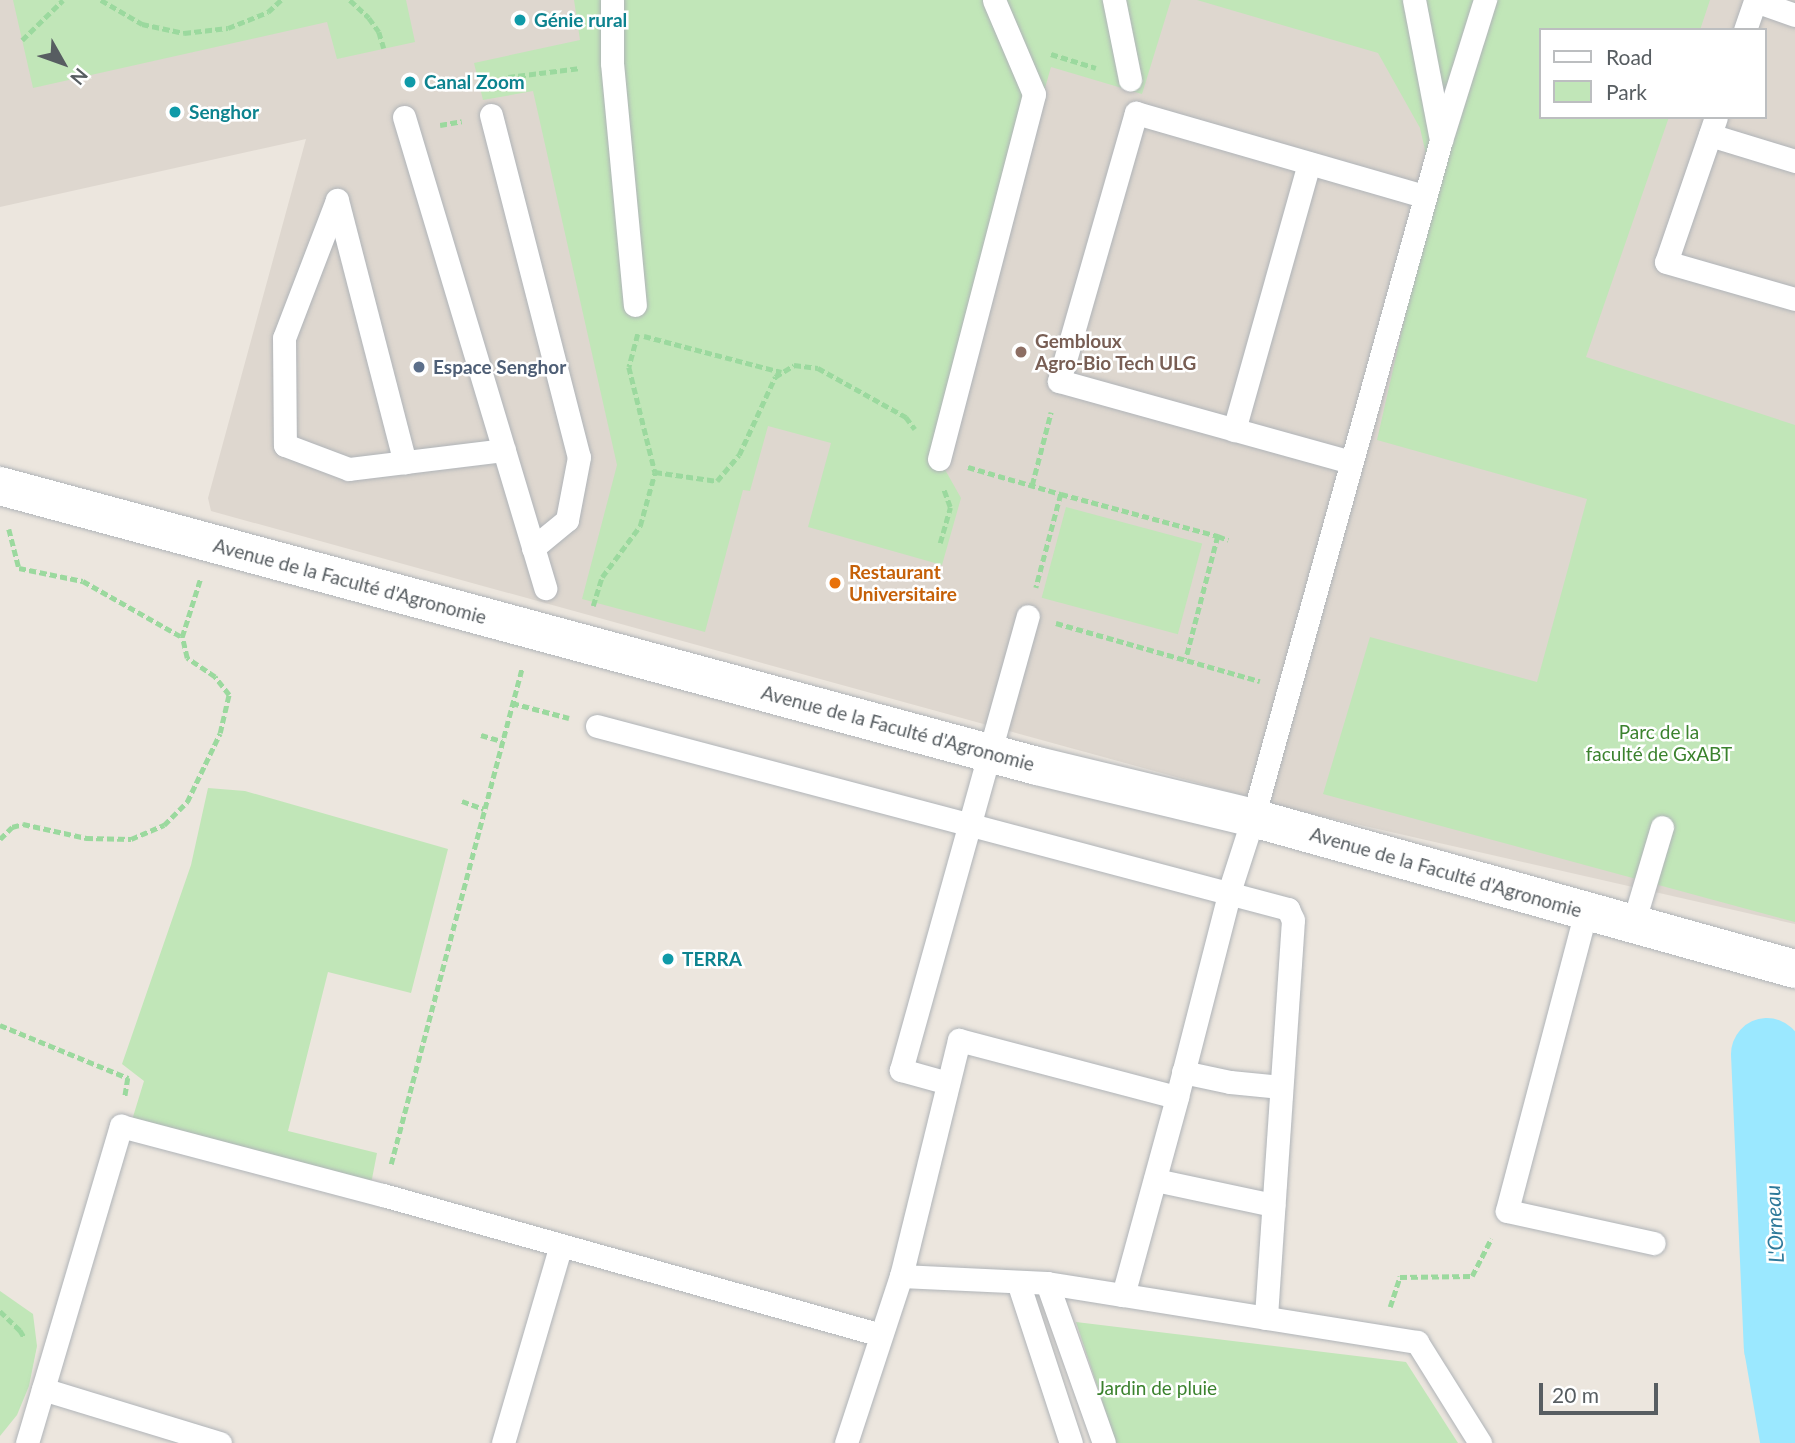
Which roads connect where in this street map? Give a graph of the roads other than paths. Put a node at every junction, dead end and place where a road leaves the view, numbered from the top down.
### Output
1 (612, 0) edge
2 (994, 0) edge
3 (1114, 0) edge
4 (1414, 0) edge
5 (1485, 0) edge
6 (1795, 15) edge
7 (1746, 28) edge
8 (1130, 79) road end
9 (492, 115) dead end
10 (404, 117) dead end
11 (1713, 126) edge
12 (1441, 140) junction
13 (1795, 161) edge
14 (1309, 163) junction
15 (1424, 196) junction
16 (1795, 299) edge
17 (635, 305) road end
18 (1234, 430) junction
19 (503, 450) junction
20 (939, 459) road end
21 (405, 462) junction
22 (1351, 462) junction
23 (3, 502) edge
24 (533, 548) junction
25 (545, 588) dead end
26 (1028, 616) road end
27 (597, 726) road end
28 (990, 751) junction
29 (1253, 818) junction
30 (970, 823) junction
31 (1662, 827) dead end
32 (1229, 893) junction
33 (1586, 911) junction
34 (1633, 924) junction
35 (1795, 969) edge
36 (1183, 1072) junction
37 (948, 1083) junction
38 (1281, 1087) junction
39 (1177, 1097) junction
40 (1155, 1180) junction
41 (1273, 1205) junction
42 (1654, 1243) dead end
43 (561, 1245) junction
44 (901, 1276) junction
45 (1018, 1282) junction
46 (1047, 1283) junction
47 (1123, 1295) junction
48 (1266, 1318) junction
49 (881, 1335) junction
50 (43, 1389) junction
51 (27, 1443) edge
52 (220, 1443) edge
53 (503, 1443) edge
54 (846, 1443) edge
55 (1071, 1443) edge
56 (1104, 1443) edge
57 (1480, 1443) edge

1 - 17 lane
2 - 20 lane
3 - 8 lane
4 - 12 lane
5 - 12 lane
6 - 7 lane
9 - 24 lane
10 - 19 lane
11 - 13 lane
11 - 16 lane
12 - 15 lane
14 - 15 lane
14 - 18 lane
14 - 18 lane
15 - 22 lane
18 - 22 lane
19 - 21 lane
19 - 24 lane
21 - 21 lane
22 - 29 lane
23 - 28 street, Avenue de la Faculté d'Agronomie
24 - 25 lane
26 - 28 lane
27 - 30 lane
28 - 29 street, Avenue de la Faculté d'Agronomie
28 - 30 lane
29 - 32 lane
29 - 33 street, Avenue de la Faculté d'Agronomie
30 - 32 lane
30 - 37 lane
31 - 34 lane
32 - 36 lane
32 - 38 lane
33 - 34 street, Avenue de la Faculté d'Agronomie
33 - 42 lane
34 - 35 street, Avenue de la Faculté d'Agronomie
36 - 38 lane
36 - 39 lane
37 - 39 lane
37 - 44 lane
38 - 41 lane
39 - 40 lane
40 - 41 lane
40 - 47 lane
41 - 48 lane
43 - 49 lane
43 - 50 lane
43 - 53 lane
44 - 45 lane
44 - 49 lane
45 - 46 lane
45 - 55 lane
46 - 47 lane
46 - 56 lane
47 - 48 lane
48 - 57 lane
49 - 54 lane
50 - 51 lane
50 - 52 lane

